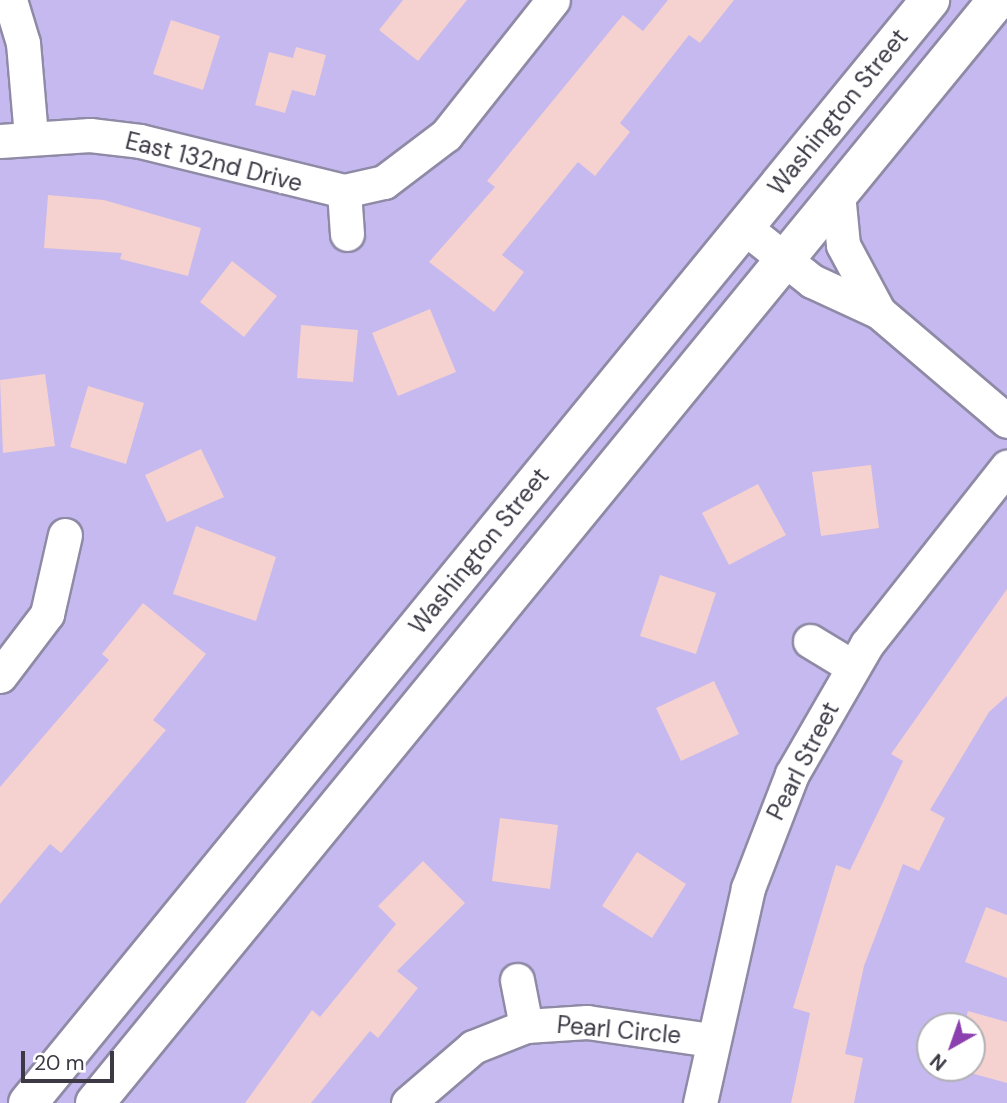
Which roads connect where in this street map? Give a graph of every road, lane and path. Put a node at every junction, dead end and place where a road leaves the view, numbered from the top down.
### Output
1 (10, 0) edge
2 (553, 0) edge
3 (930, 0) edge
4 (997, 0) edge
5 (16, 139) edge
6 (344, 191) junction
7 (838, 193) junction
8 (744, 227) junction
9 (347, 234) dead end
10 (783, 260) junction
11 (879, 312) junction
12 (1007, 421) edge
13 (1007, 467) edge
14 (65, 535) dead end
15 (810, 641) dead end
16 (853, 667) junction
17 (0, 676) edge
18 (517, 980) dead end
19 (526, 1026) junction
20 (711, 1040) junction
21 (28, 1103) edge
22 (95, 1103) edge
23 (408, 1103) edge
24 (700, 1103) edge

1 - 5 street
2 - 6 street, East 132nd Drive
3 - 8 main road, Washington Street
4 - 7 main road, Washington Street
5 - 6 street, East 132nd Drive
6 - 9 street
7 - 10 main road, Washington Street
7 - 11 street
8 - 10 street
8 - 21 main road, Washington Street
10 - 11 street
10 - 22 main road, Washington Street
11 - 12 street
13 - 16 street, Pearl Street
14 - 17 street
15 - 16 street
16 - 20 street, Pearl Street
18 - 19 street, Pearl Circle
19 - 20 street, Pearl Circle
19 - 23 street, Pearl Circle
20 - 24 street, Pearl Street

